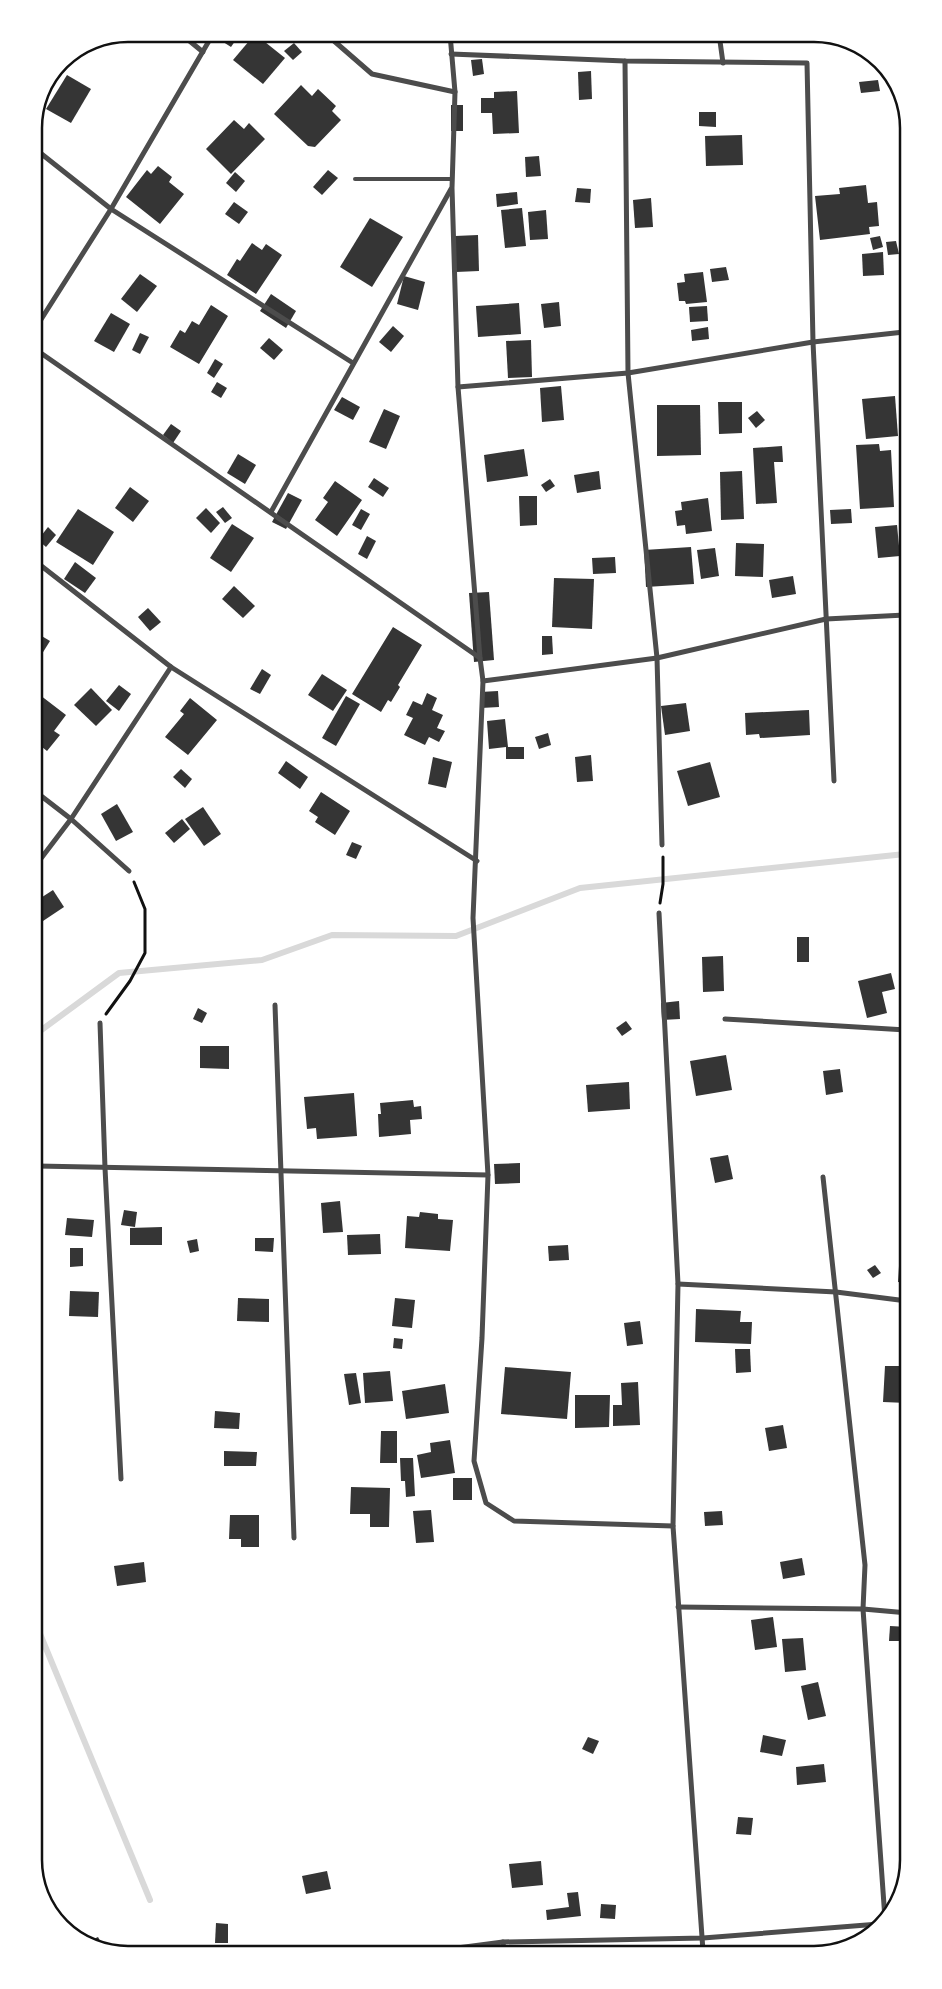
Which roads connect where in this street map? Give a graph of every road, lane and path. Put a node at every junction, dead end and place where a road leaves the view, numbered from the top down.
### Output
1 (191, 42) edge
2 (208, 42) edge
3 (336, 42) edge
4 (450, 42) edge
5 (720, 43) edge
6 (203, 52) junction
7 (451, 54) junction
8 (625, 62) junction
9 (722, 63) junction
10 (455, 92) junction
11 (43, 155) edge
12 (355, 179) dead end
13 (452, 179) junction
14 (452, 188) junction
15 (111, 209) junction
16 (43, 315) edge
17 (899, 333) edge
18 (813, 342) junction
19 (43, 354) edge
20 (353, 363) junction
21 (628, 373) junction
22 (458, 387) junction
23 (272, 512) junction
24 (43, 567) edge
25 (899, 615) edge
26 (826, 619) junction
27 (480, 658) junction
28 (657, 658) junction
29 (171, 667) junction
30 (483, 681) junction
31 (834, 781) dead end
32 (43, 797) edge
33 (71, 819) junction
34 (662, 845) dead end
35 (43, 856) edge
36 (477, 862) junction
37 (663, 867) dead end
38 (129, 871) joint
39 (659, 913) joint
40 (275, 1005) dead end
41 (725, 1019) dead end
42 (100, 1023) joint
43 (899, 1030) edge
44 (42, 1166) edge
45 (105, 1168) junction
46 (282, 1171) junction
47 (488, 1175) junction
48 (823, 1177) dead end
49 (678, 1284) junction
50 (836, 1292) junction
51 (899, 1300) edge
52 (121, 1479) dead end
53 (673, 1526) junction
54 (294, 1538) dead end
55 (678, 1607) junction
56 (862, 1609) junction
57 (899, 1611) edge
58 (884, 1909) edge
59 (870, 1925) edge
60 (702, 1938) junction
61 (503, 1942) junction
62 (472, 1946) edge
63 (503, 1946) edge
64 (703, 1946) edge

1 - 6 street
2 - 6 street
3 - 10 street
4 - 7 street
5 - 9 street
6 - 15 street
7 - 8 street
7 - 10 street
8 - 9 street
8 - 21 street
9 - 18 street
10 - 13 street
11 - 15 street
12 - 13 lane
13 - 14 street
14 - 20 street
14 - 22 street
15 - 16 street
15 - 20 street
17 - 18 street
18 - 21 street
18 - 26 street
19 - 23 street
20 - 23 street
21 - 22 street
21 - 28 street
22 - 27 street
23 - 27 street
24 - 29 street
25 - 26 street
26 - 28 street
26 - 31 street
27 - 30 street
28 - 30 street
28 - 34 street
29 - 33 street
29 - 36 street
30 - 36 street
32 - 33 street
33 - 35 street
33 - 38 street
36 - 47 street
37 - 39 path
38 - 42 path
39 - 49 street
40 - 46 street
41 - 43 street
42 - 45 street
44 - 45 street
45 - 46 street
45 - 52 street
46 - 47 street
46 - 54 street
47 - 53 street
48 - 50 street
49 - 50 street
49 - 53 street
50 - 51 street
50 - 56 street
53 - 55 street
55 - 56 street
55 - 60 street
56 - 57 street
56 - 58 street
59 - 60 street
60 - 61 street
60 - 64 street
61 - 62 street
61 - 63 street

